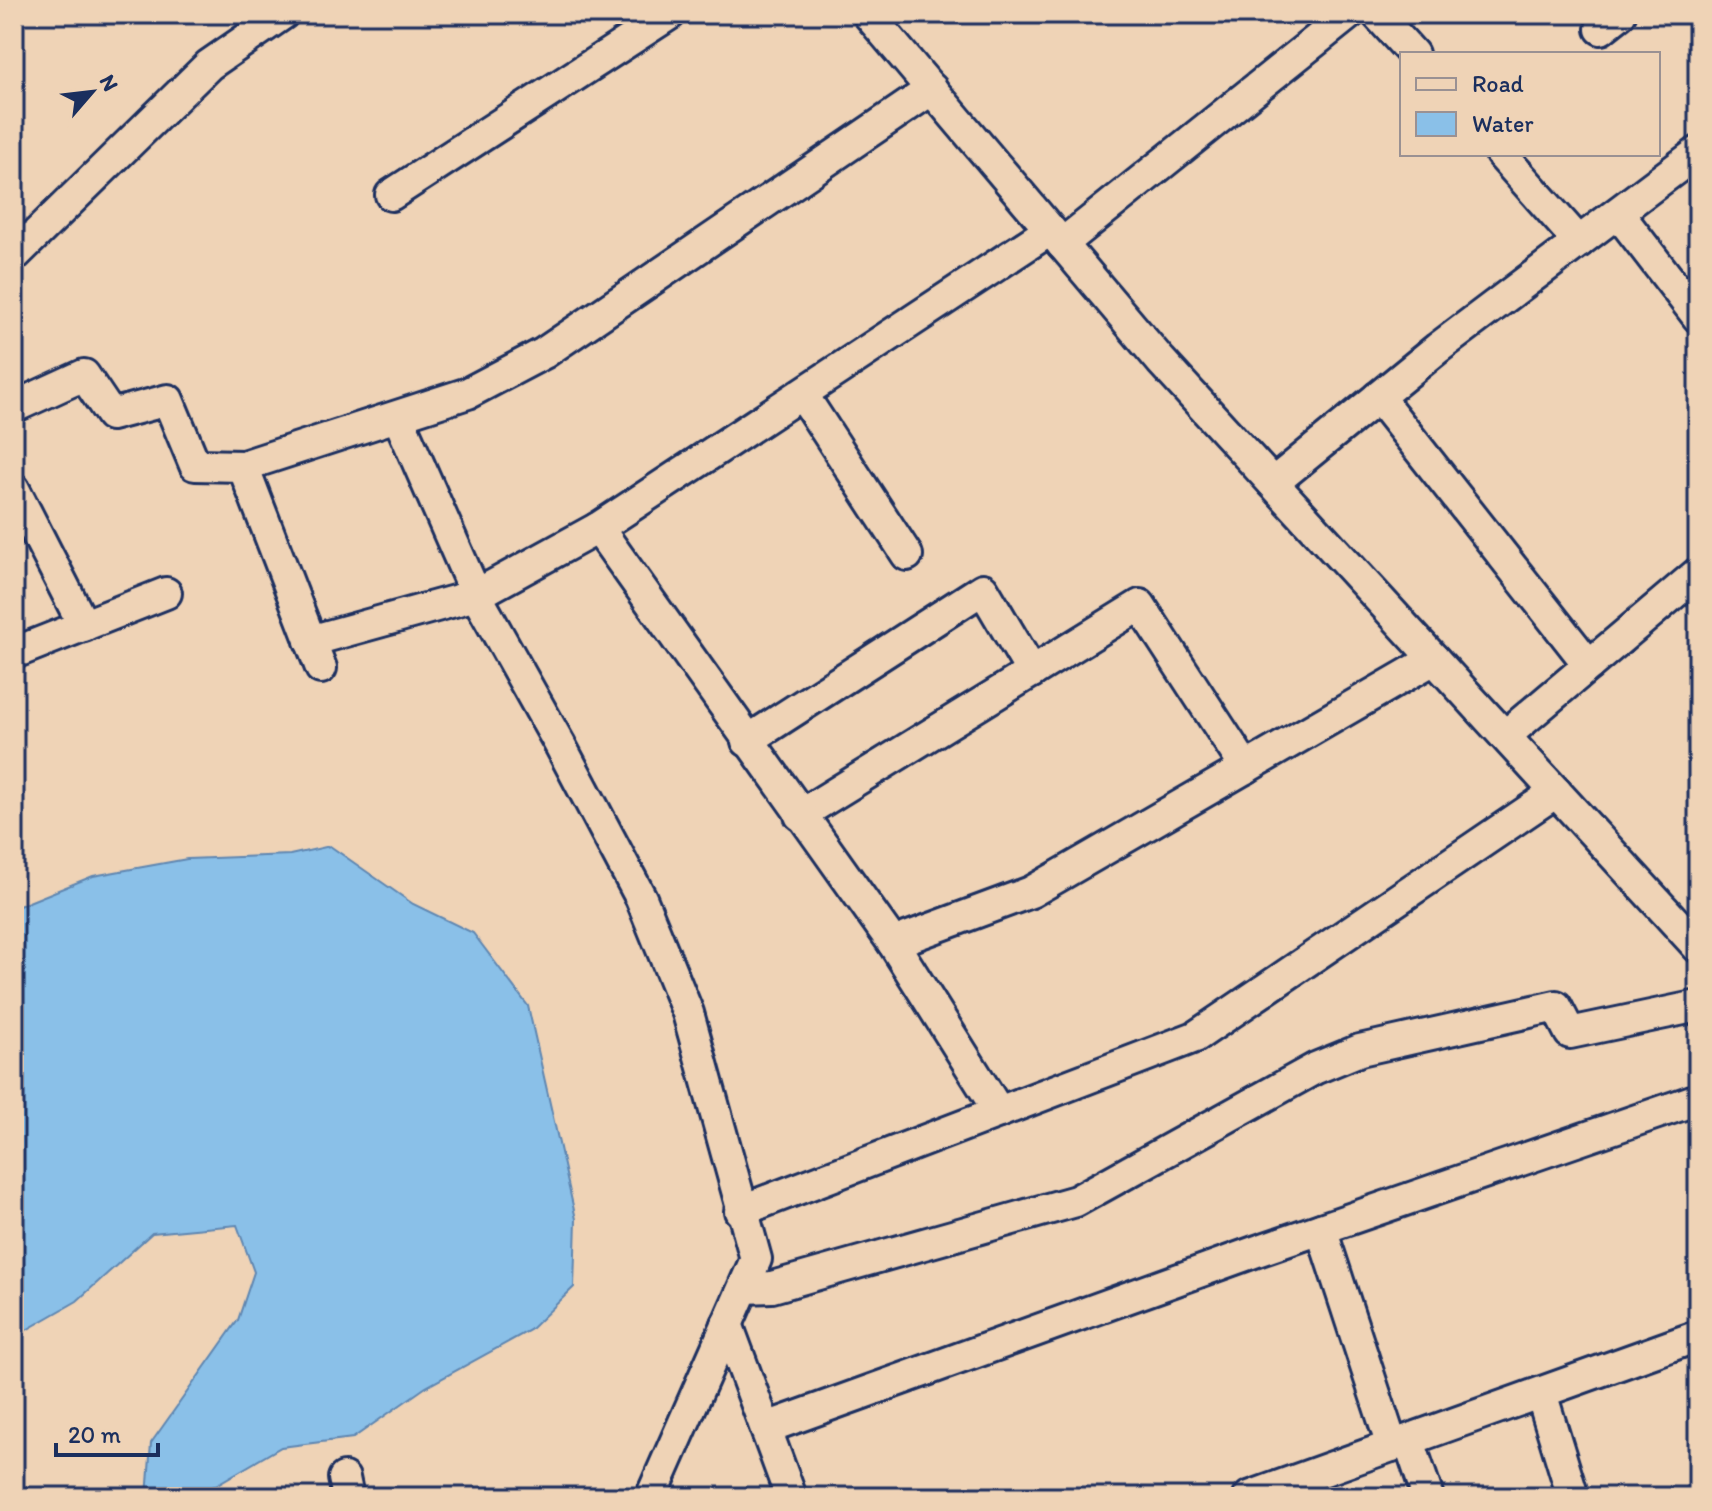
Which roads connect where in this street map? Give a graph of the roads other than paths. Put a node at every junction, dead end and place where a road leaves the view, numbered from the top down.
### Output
1 (283, 14) edge
2 (670, 14) edge
3 (868, 14) edge
4 (1349, 14) edge
5 (1377, 14) edge
6 (1411, 52) edge
7 (932, 89) junction
8 (1698, 152) edge
9 (1503, 156) edge
10 (391, 195) dead end
11 (1618, 213) junction
12 (1056, 237) junction
13 (1579, 242) junction
14 (14, 256) edge
15 (1698, 317) edge
16 (802, 394) junction
17 (1378, 397) junction
18 (14, 407) edge
19 (398, 417) junction
20 (243, 466) junction
21 (1273, 483) junction
22 (14, 489) edge
23 (598, 528) junction
24 (907, 555) dead end
25 (1698, 573) edge
26 (166, 593) dead end
27 (476, 595) junction
28 (84, 626) junction
29 (14, 653) edge
30 (1434, 659) junction
31 (1589, 665) junction
32 (1032, 672) junction
33 (1505, 736) junction
34 (747, 741) junction
35 (1246, 768) junction
36 (1556, 792) junction
37 (800, 815) junction
38 (1693, 931) edge
39 (893, 943) junction
40 (1698, 1006) edge
41 (1698, 1099) edge
42 (999, 1112) junction
43 (740, 1211) junction
44 (1321, 1229) junction
45 (744, 1288) junction
46 (727, 1324) junction
47 (1698, 1336) edge
48 (1541, 1393) junction
49 (766, 1428) junction
50 (1400, 1444) junction
51 (1263, 1495) edge
52 (651, 1497) edge
53 (791, 1497) edge
54 (1428, 1497) edge
55 (1573, 1497) edge

1 - 14 street
2 - 10 street
3 - 7 street
4 - 12 street
5 - 6 street
7 - 12 street
7 - 19 street
8 - 11 street
9 - 13 street
11 - 13 street
11 - 15 street
12 - 16 street
12 - 21 street
13 - 17 street
16 - 23 street
16 - 24 street
17 - 21 street
17 - 31 street
18 - 20 street
19 - 20 street
19 - 27 street
20 - 27 street
21 - 30 street
22 - 28 street
23 - 27 street
23 - 34 street
25 - 31 street
26 - 28 street
27 - 43 street
28 - 29 street
30 - 33 street
30 - 35 street
31 - 33 street
32 - 34 street
32 - 35 street
32 - 37 street
33 - 36 street
34 - 37 street
35 - 39 street
36 - 38 street
36 - 42 street
37 - 39 street
39 - 42 street
40 - 45 street
41 - 44 street
42 - 43 street
43 - 45 street
44 - 49 street
44 - 50 street
45 - 46 street
46 - 49 street
46 - 52 street
47 - 48 street
48 - 50 street
48 - 55 street
49 - 53 street
50 - 51 street
50 - 54 street

